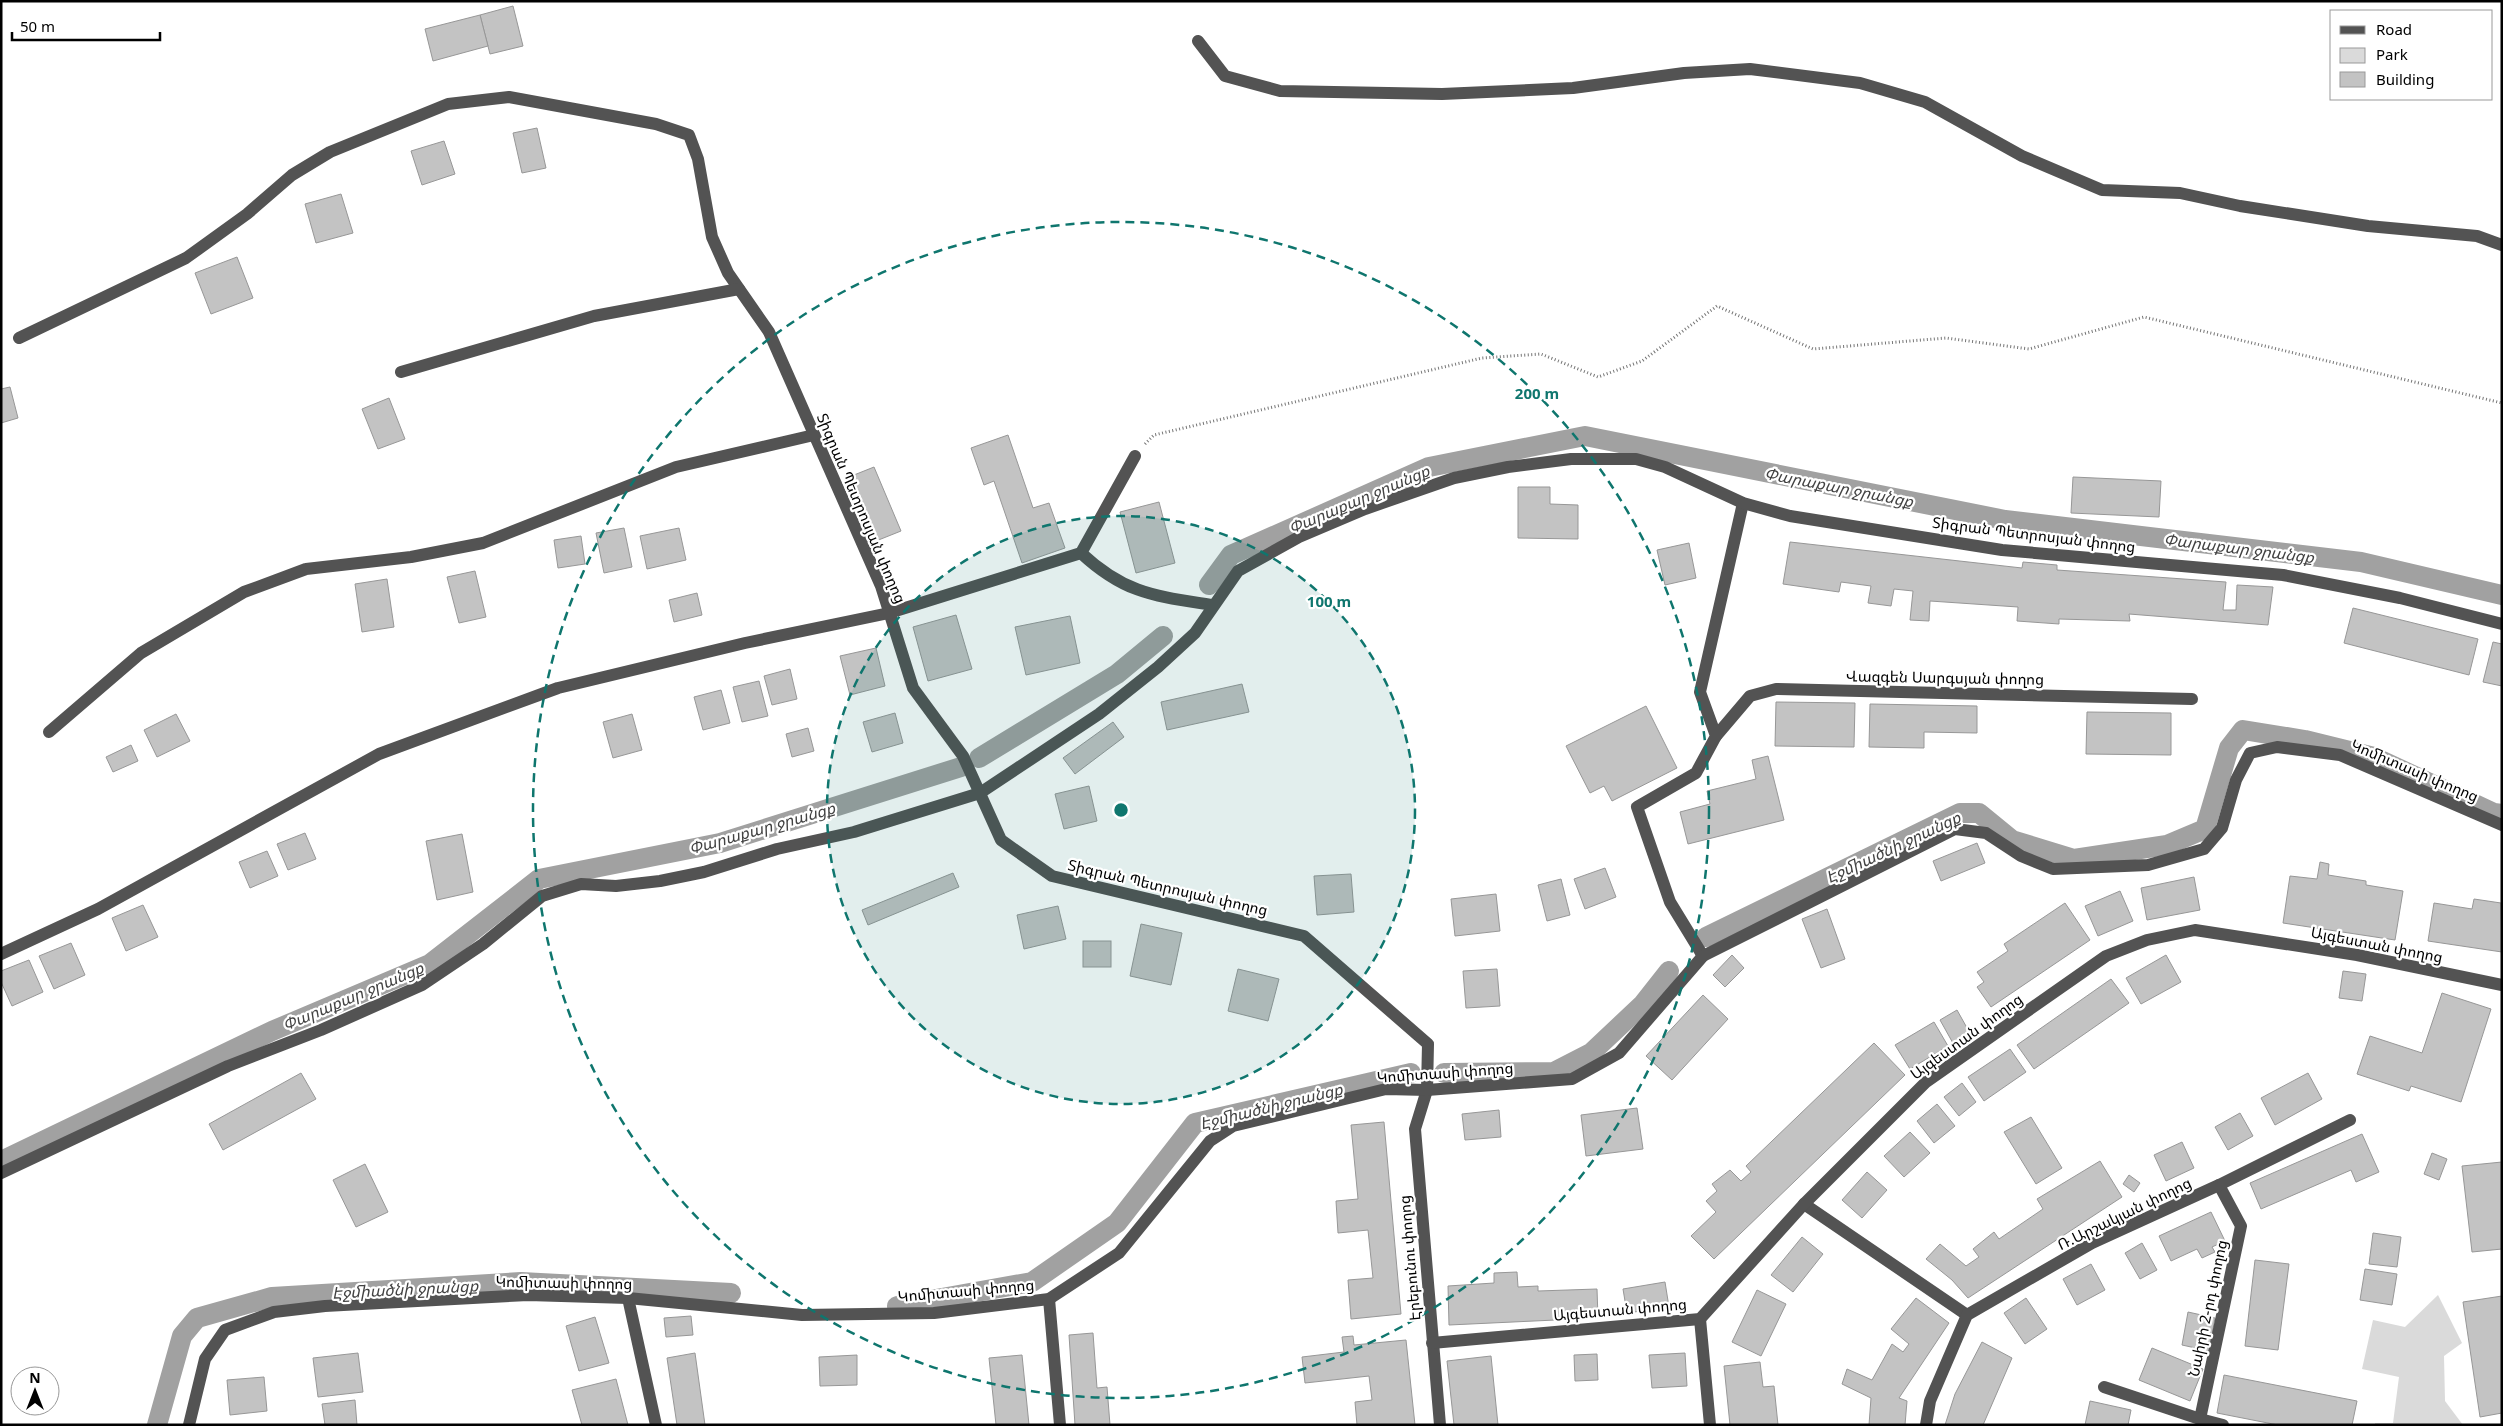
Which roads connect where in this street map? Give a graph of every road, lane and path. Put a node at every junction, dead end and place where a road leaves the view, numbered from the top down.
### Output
1 (1198, 41) dead end
2 (2502, 246) edge
3 (739, 290) junction
4 (19, 338) dead end
5 (401, 372) dead end
6 (2502, 404) edge
7 (814, 435) junction
8 (1135, 456) joint
9 (1744, 503) junction
10 (1081, 553) junction
11 (1212, 605) junction
12 (889, 613) junction
13 (2502, 624) edge
14 (2192, 699) dead end
15 (49, 732) dead end
16 (1716, 736) junction
17 (980, 793) junction
18 (2502, 825) edge
19 (1, 954) edge
20 (1703, 956) junction
21 (2502, 986) edge
22 (1427, 1090) junction
23 (2350, 1120) dead end
24 (1, 1173) edge
25 (2219, 1185) junction
26 (1804, 1204) junction
27 (628, 1298) junction
28 (1049, 1299) junction
29 (1967, 1315) junction
30 (1700, 1319) junction
31 (1432, 1343) junction
32 (2104, 1387) dead end
33 (2206, 1422) edge
34 (189, 1425) edge
35 (656, 1425) edge
36 (1060, 1425) edge
37 (1440, 1425) edge
38 (1710, 1425) edge
39 (1926, 1425) edge
40 (2223, 1425) edge

1 - 2 street
3 - 4 street, Տիգրան Պետրոսյան փողոց
3 - 5 street
3 - 7 street, Տիգրան Պետրոսյան փողոց
6 - 8 path
7 - 12 street, Տիգրան Պետրոսյան փողոց
7 - 15 street
8 - 10 street
9 - 11 street, Տիգրան Պետրոսյան փողոց
9 - 13 street, Տիգրան Պետրոսյան փողոց
9 - 16 street
10 - 11 street
10 - 12 street
11 - 17 street, Տիգրան Պետրոսյան փողոց
12 - 17 street, Տիգրան Պետրոսյան փողոց
12 - 19 street
14 - 16 street, Վազգեն Սարգսյան փողոց
16 - 20 street, Վազգեն Սարգսյան փողոց
17 - 22 street, Տիգրան Պետրոսյան փողոց
17 - 24 street, Տիգրան Պետրոսյան փողոց
18 - 20 street, Կոմիտասի փողոց
20 - 22 street, Կոմիտասի փողոց
21 - 26 street, Այգեստան փողոց
22 - 28 street, Կոմիտասի փողոց
22 - 31 street, Էրեբունու փողոց
23 - 25 street, Ռ.Արշակյան փողոց
25 - 29 street, Ռ.Արշակյան փողոց
25 - 33 street, Նաիրի 2-րդ փողոց
26 - 29 street
26 - 30 street, Այգեստան փողոց
27 - 28 street, Կոմիտասի փողոց
27 - 34 street, Կոմիտասի փողոց
27 - 35 street
28 - 36 street
29 - 39 street
30 - 31 street, Այգեստան փողոց
30 - 38 street
31 - 37 street, Էրեբունու փողոց
32 - 33 street
33 - 40 street

